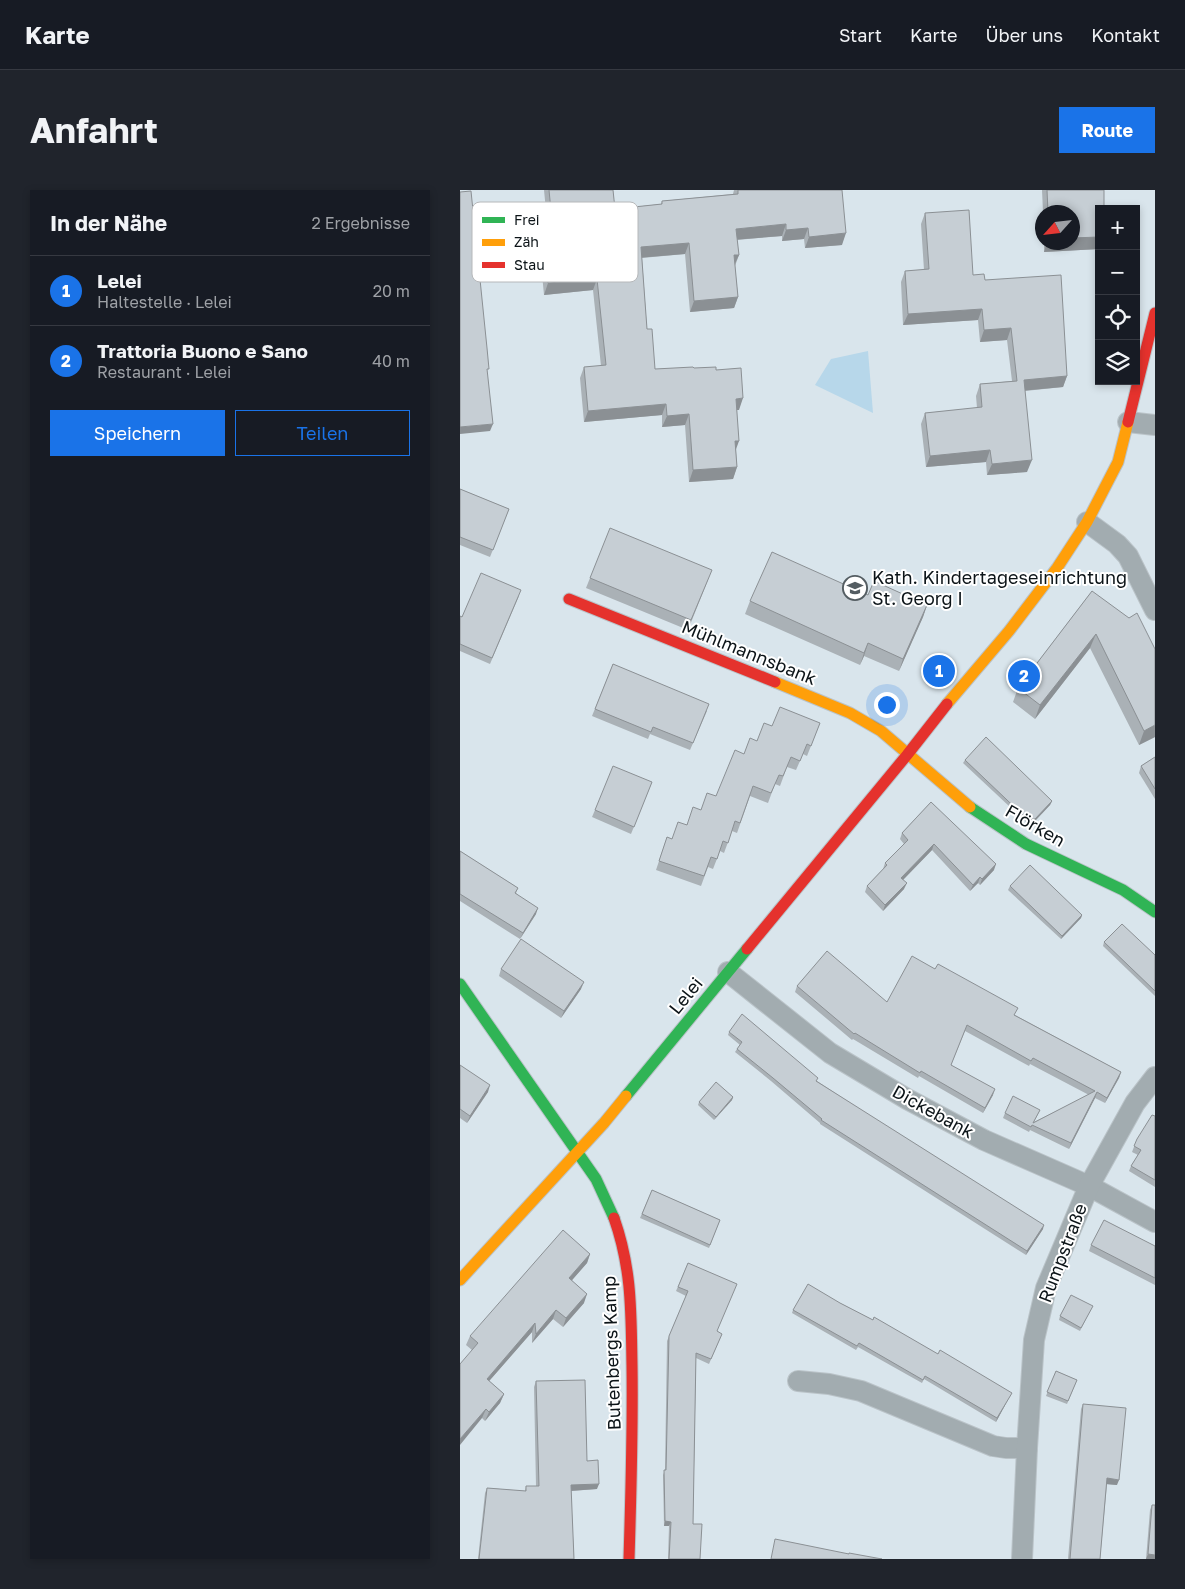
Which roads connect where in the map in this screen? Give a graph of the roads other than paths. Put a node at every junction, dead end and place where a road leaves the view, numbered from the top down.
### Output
1 (1155, 313) edge
2 (1128, 422) junction
3 (1155, 425) edge
4 (1087, 522) junction
5 (569, 599) dead end
6 (1155, 610) edge
7 (908, 755) junction
8 (1155, 912) edge
9 (728, 972) junction
10 (460, 984) edge
11 (1155, 1077) edge
12 (576, 1153) junction
13 (1089, 1186) junction
14 (1155, 1222) edge
15 (460, 1280) edge
16 (798, 1381) dead end
17 (1027, 1448) junction
18 (630, 1559) edge
19 (1022, 1559) edge

1 - 2 street, Lelei
2 - 3 street
2 - 4 street, Lelei
4 - 6 street
4 - 7 street, Lelei
5 - 7 street, Mühlmannsbank
7 - 8 street, Flörken
7 - 9 street, Lelei
9 - 12 street, Lelei
9 - 13 street, Dickebank
10 - 12 street, Butenbergs Kamp
11 - 13 street, Rumpstraße
12 - 15 street, Lelei
12 - 18 street, Butenbergs Kamp
13 - 14 street, Dickebank
13 - 17 street, Rumpstraße
16 - 17 street
17 - 19 street, Rumpstraße

